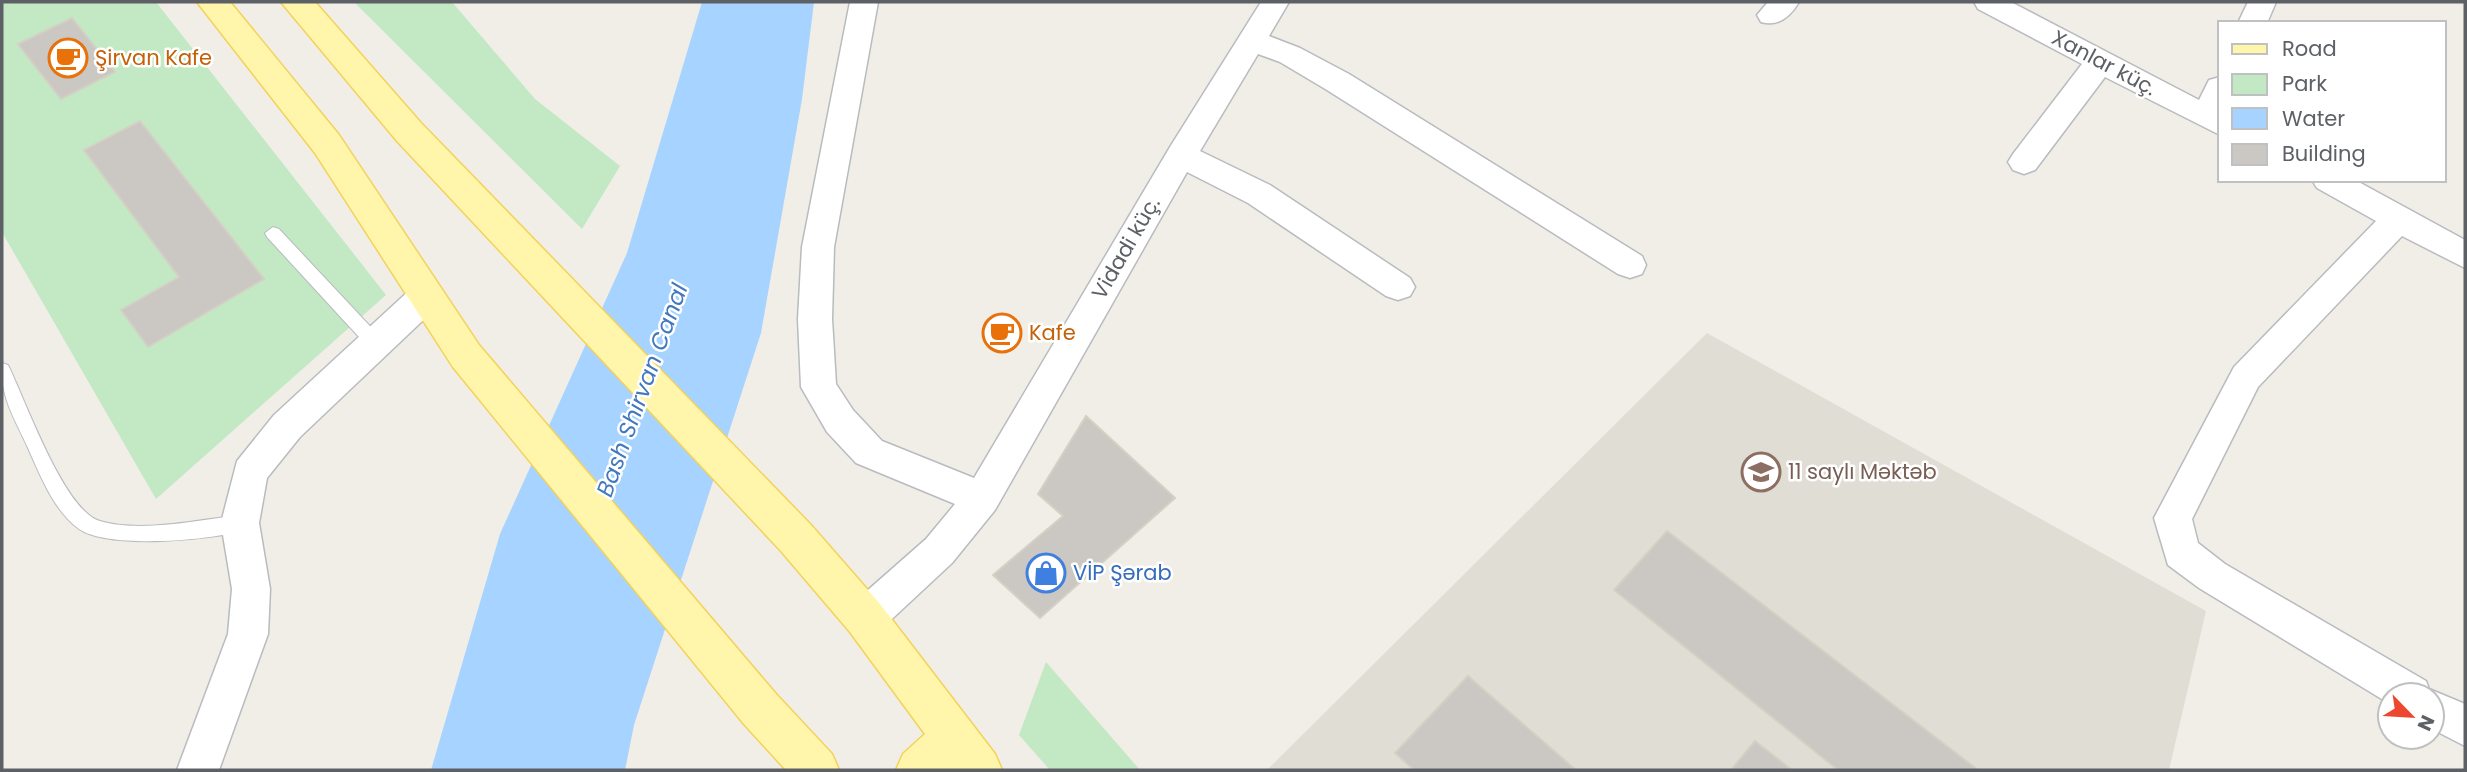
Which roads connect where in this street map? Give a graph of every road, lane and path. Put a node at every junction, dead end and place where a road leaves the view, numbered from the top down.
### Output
1 (213, 2) edge
2 (297, 2) edge
3 (864, 2) edge
4 (1275, 2) edge
5 (1988, 2) edge
6 (2262, 2) edge
7 (2253, 21) edge
8 (1251, 41) junction
9 (2101, 61) junction
10 (2218, 97) edge
11 (2213, 120) edge
12 (1181, 155) junction
13 (2024, 162) dead end
14 (2332, 182) edge
15 (2399, 218) junction
16 (273, 233) dead end
17 (2465, 255) edge
18 (1630, 265) dead end
19 (1398, 287) dead end
20 (425, 298) junction
21 (376, 344) junction
22 (2, 370) edge
23 (982, 498) junction
24 (240, 523) junction
25 (865, 618) junction
26 (2388, 681) edge
27 (2446, 715) edge
28 (2465, 726) edge
29 (966, 754) edge
30 (198, 770) edge
31 (816, 770) edge
32 (919, 770) edge

1 - 20 main road
2 - 25 main road
3 - 23 street
4 - 8 street, Vidadi küç.
5 - 9 street, Xanlar küç.
6 - 7 street
8 - 12 street, Vidadi küç.
8 - 18 street
9 - 11 street, Xanlar küç.
9 - 13 street
10 - 11 street
12 - 19 street
12 - 23 street, Vidadi küç.
14 - 15 street
15 - 17 street
15 - 26 street
16 - 21 lane
20 - 21 street
20 - 31 main road
21 - 24 street
22 - 24 lane
23 - 25 street, Vidadi küç.
24 - 30 street
25 - 29 main road
27 - 28 street
29 - 32 main road

